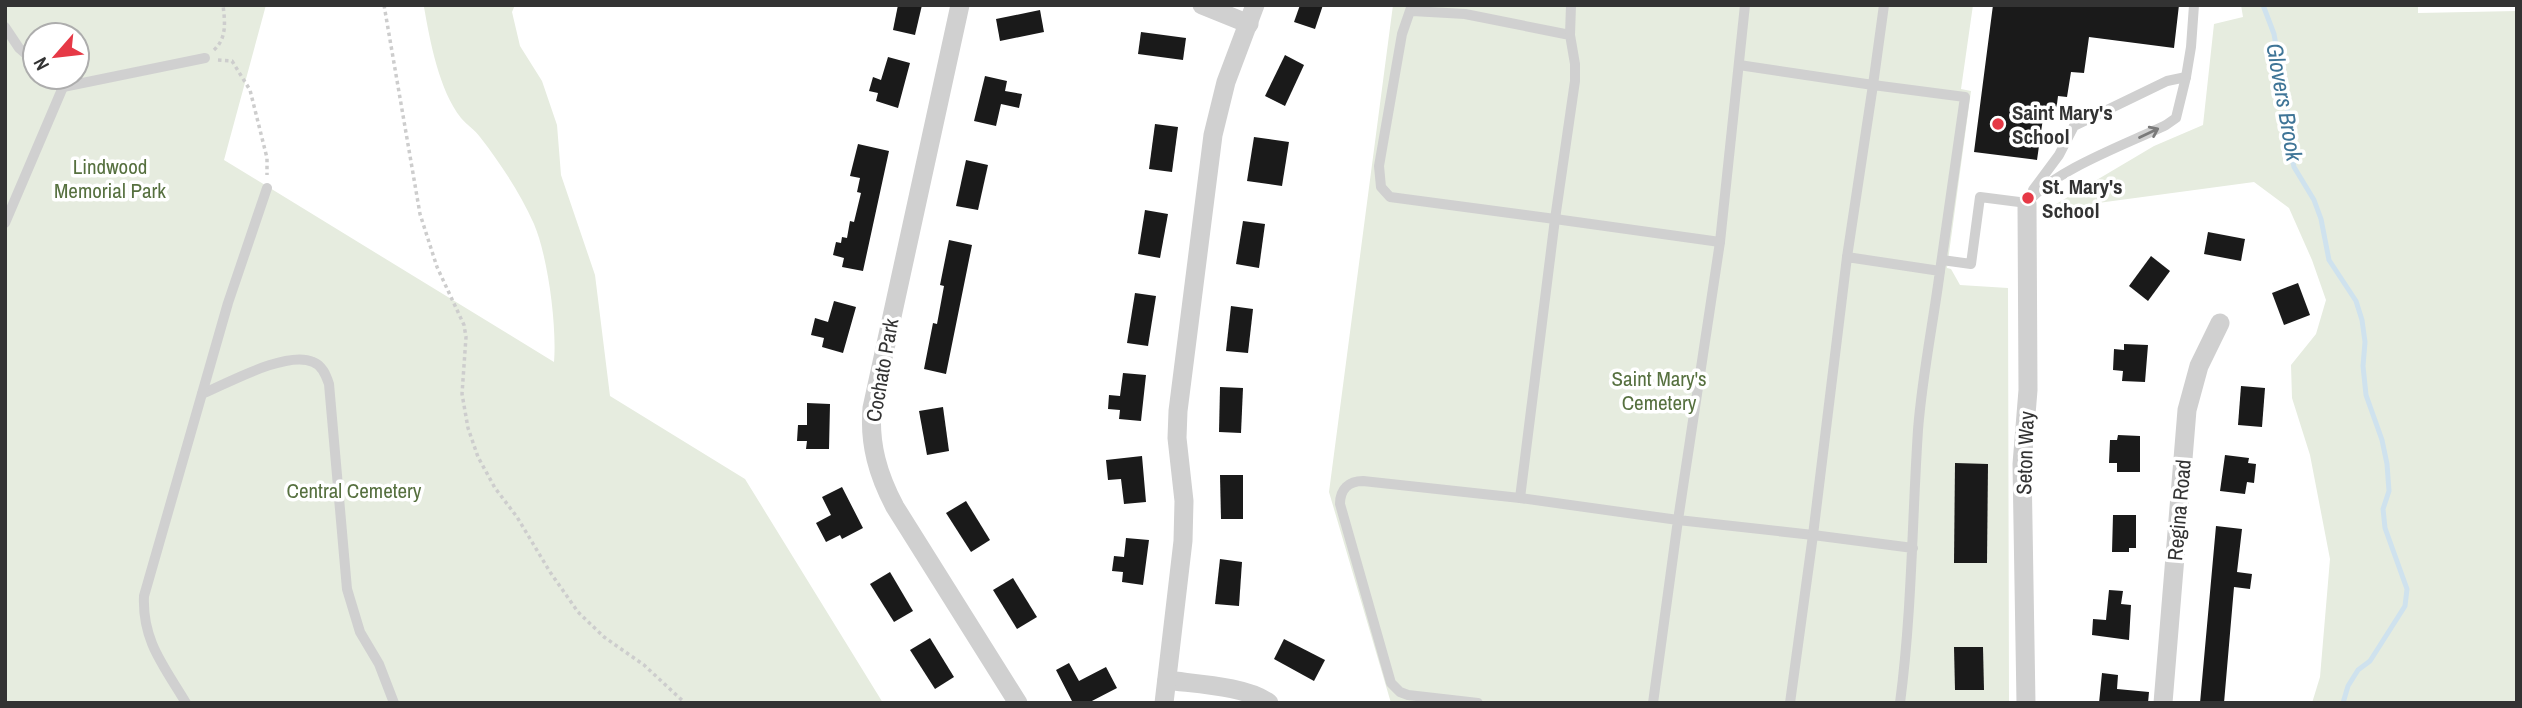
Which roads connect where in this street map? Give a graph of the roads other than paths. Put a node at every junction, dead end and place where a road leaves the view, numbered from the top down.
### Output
1 (960, 5) edge
2 (1202, 5) edge
3 (1571, 5) edge
4 (1745, 5) edge
5 (1884, 5) edge
6 (2194, 5) edge
7 (1412, 8) edge
8 (1252, 14) edge
9 (5, 27) edge
10 (1570, 35) junction
11 (21, 50) edge
12 (205, 58) road end
13 (1739, 65) junction
14 (2186, 77) junction
15 (91, 81) edge
16 (1873, 85) junction
17 (61, 91) edge
18 (267, 188) road end
19 (2027, 203) junction
20 (1555, 219) junction
21 (5, 223) edge
22 (1720, 242) junction
23 (1847, 257) junction
24 (1941, 265) junction
25 (2220, 323) dead end
26 (202, 394) junction
27 (1520, 498) junction
28 (1678, 520) junction
29 (1813, 535) junction
30 (1913, 548) junction
31 (1167, 680) junction
32 (186, 703) edge
33 (394, 703) edge
34 (1018, 703) edge
35 (1164, 703) edge
36 (1269, 703) edge
37 (1478, 703) edge
38 (1653, 703) edge
39 (1790, 703) edge
40 (1900, 703) edge
41 (2026, 703) edge
42 (2163, 703) edge

1 - 34 street, Cochato Park
2 - 8 street
3 - 10 lane
4 - 13 lane
5 - 16 lane
6 - 14 lane
7 - 10 lane
7 - 20 lane
8 - 31 street
9 - 11 lane
10 - 20 lane
12 - 15 lane
13 - 16 lane
13 - 22 lane
14 - 19 lane
19 -> 14 lane
16 - 23 lane
16 - 24 lane
17 - 21 lane
18 - 26 lane
19 - 24 lane
19 - 41 street, Seton Way
20 - 22 lane
20 - 27 lane
22 - 28 lane
23 - 24 lane
23 - 29 lane
24 - 30 lane
25 - 42 street, Regina Road
26 - 32 lane
26 - 33 lane
27 - 28 lane
27 - 37 lane
28 - 29 lane
28 - 38 lane
29 - 30 lane
29 - 39 lane
30 - 40 lane
31 - 35 street
31 - 36 street

